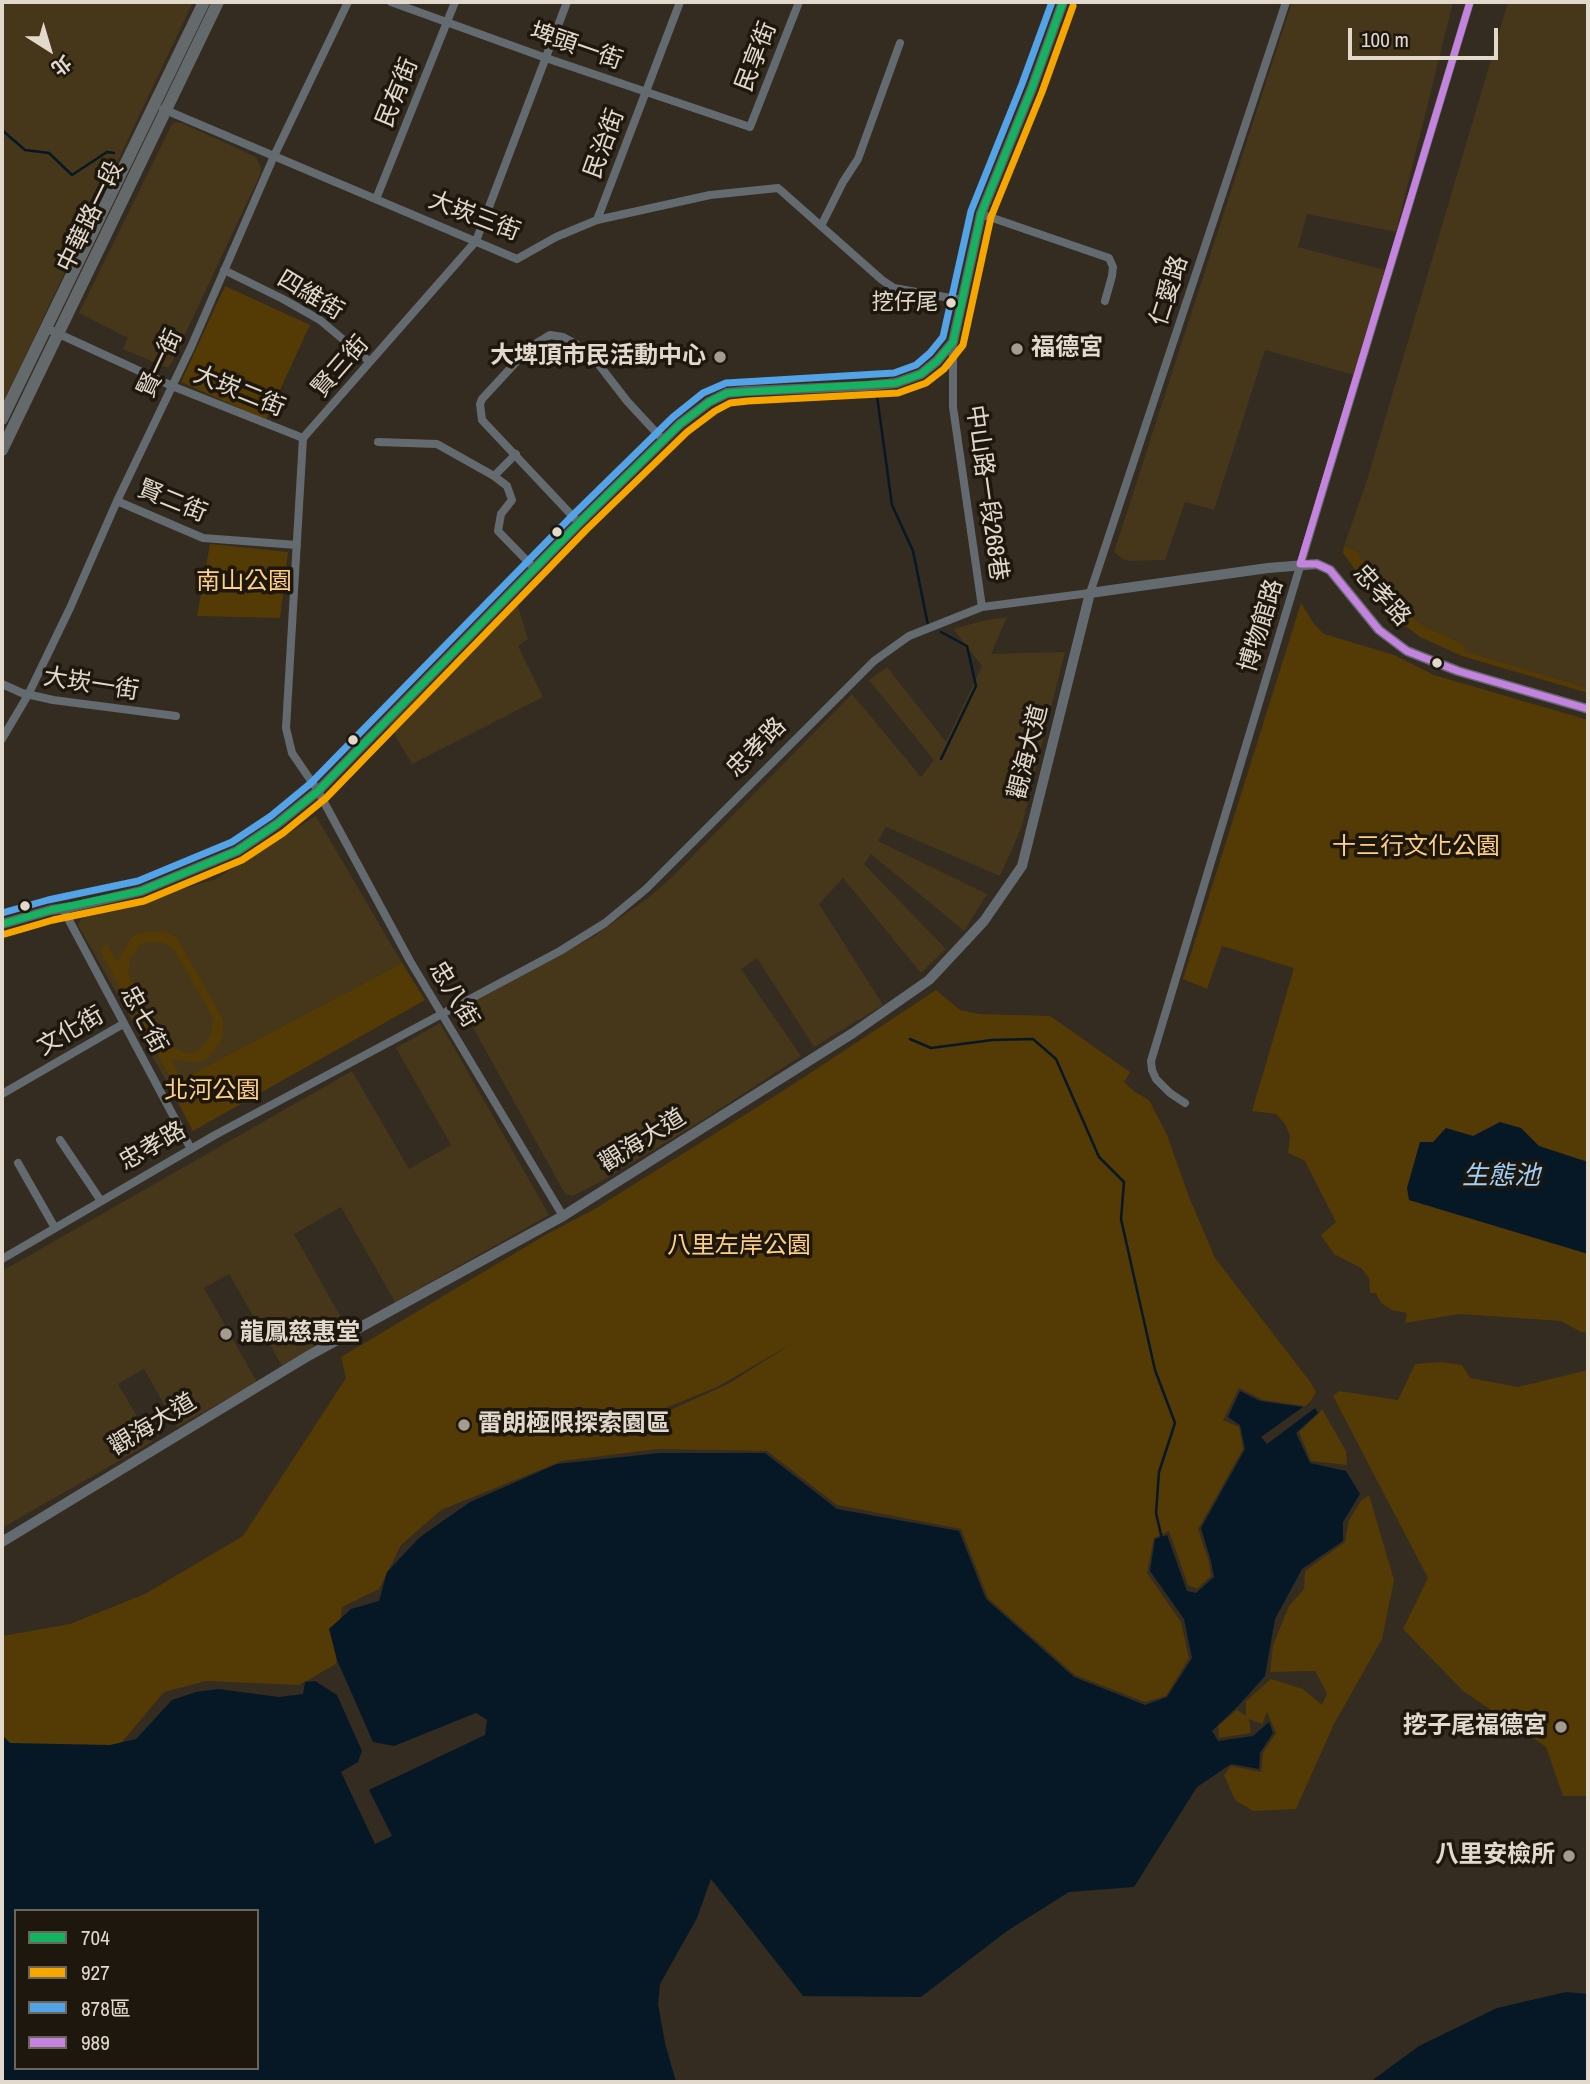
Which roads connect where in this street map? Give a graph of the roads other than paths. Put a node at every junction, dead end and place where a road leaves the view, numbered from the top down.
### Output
1 (204, 2) edge
2 (218, 2) edge
3 (348, 2) edge
4 (391, 2) edge
5 (455, 2) edge
6 (567, 2) edge
7 (680, 2) edge
8 (799, 2) edge
9 (1063, 2) edge
10 (1286, 2) edge
11 (1470, 2) edge
12 (447, 22) junction
13 (900, 43) dead end
14 (546, 58) junction
15 (645, 91) junction
16 (159, 108) junction
17 (750, 127) joint
18 (274, 156) junction
19 (376, 199) junction
20 (981, 214) junction
21 (597, 220) junction
22 (821, 226) junction
23 (476, 241) junction
24 (224, 271) junction
25 (962, 300) junction
26 (1105, 301) dead end
27 (52, 331) junction
28 (953, 342) junction
29 (370, 362) junction
30 (172, 386) junction
31 (2, 419) edge
32 (303, 438) junction
33 (664, 440) junction
34 (378, 442) dead end
35 (2, 450) edge
36 (516, 454) junction
37 (494, 476) junction
38 (117, 501) junction
39 (579, 523) junction
40 (297, 545) junction
41 (1300, 564) junction
42 (534, 568) junction
43 (1090, 593) junction
44 (982, 607) junction
45 (2, 684) edge
46 (28, 695) junction
47 (1588, 709) edge
48 (176, 716) dead end
49 (2, 739) edge
50 (318, 791) junction
51 (63, 909) junction
52 (2, 924) edge
53 (441, 1013) junction
54 (123, 1024) junction
55 (2, 1094) edge
56 (1185, 1103) dead end
57 (60, 1140) dead end
58 (191, 1149) junction
59 (18, 1163) dead end
60 (101, 1201) junction
61 (563, 1216) junction
62 (55, 1228) junction
63 (3, 1255) edge
64 (2, 1542) edge

1 - 16 main road, 中華路一段
2 - 16 main road, 中華路一段
3 - 18 street, 賢一街
4 - 12 street, 埤頭一街
5 - 12 street, 民有街
6 - 14 street, 賢三街
7 - 15 street, 民治街
8 - 17 street, 民享街
9 - 20 main road
10 - 43 street, 仁愛路
11 - 41 street, 博物館路
12 - 14 street, 埤頭一街
12 - 19 street, 民有街
13 - 22 street
14 - 15 street, 埤頭一街
14 - 23 street, 賢三街
15 - 17 street, 埤頭一街
15 - 21 street, 民治街
16 - 18 street, 大崁三街
16 - 27 main road, 中華路一段
18 - 19 street, 大崁三街
18 - 24 street, 賢一街
19 - 23 street, 大崁三街
20 - 25 main road
20 - 26 street
21 - 22 street, 大崁三街
21 - 23 street, 大崁三街
22 - 25 street
23 - 29 street, 賢三街
24 - 29 street, 四維街
24 - 30 street, 賢一街
25 - 28 main road
27 - 30 street, 大崁二街
27 - 31 main road, 中華路一段
27 - 35 main road, 中華路一段
28 - 33 main road
28 - 44 street, 中山路一段268巷
29 - 32 street, 賢三街
30 - 32 street, 大崁二街
30 - 38 street, 賢一街
32 - 40 street
33 - 36 street
33 - 39 main road
34 - 37 street
36 - 37 street
36 - 39 street
37 - 42 street
38 - 40 street, 賢二街
38 - 46 street, 賢一街
39 - 42 main road
40 - 50 street
41 - 43 street, 忠孝路
41 - 47 street, 忠孝路
41 - 56 street, 博物館路
42 - 50 main road
43 - 44 street, 忠孝路
43 - 61 street, 觀海大道
44 - 53 street, 忠孝路
45 - 46 street, 大崁一街
46 - 48 street, 大崁一街
46 - 49 street, 賢一街
50 - 51 main road
50 - 53 street, 忠八街
51 - 52 main road
51 - 54 street, 忠七街
53 - 58 street, 忠孝路
53 - 61 street, 忠八街
54 - 55 street, 文化街
54 - 58 street, 忠七街
57 - 60 street
58 - 60 street, 忠孝路
59 - 62 street
60 - 62 street, 忠孝路
61 - 64 street, 觀海大道
62 - 63 street, 忠孝路

